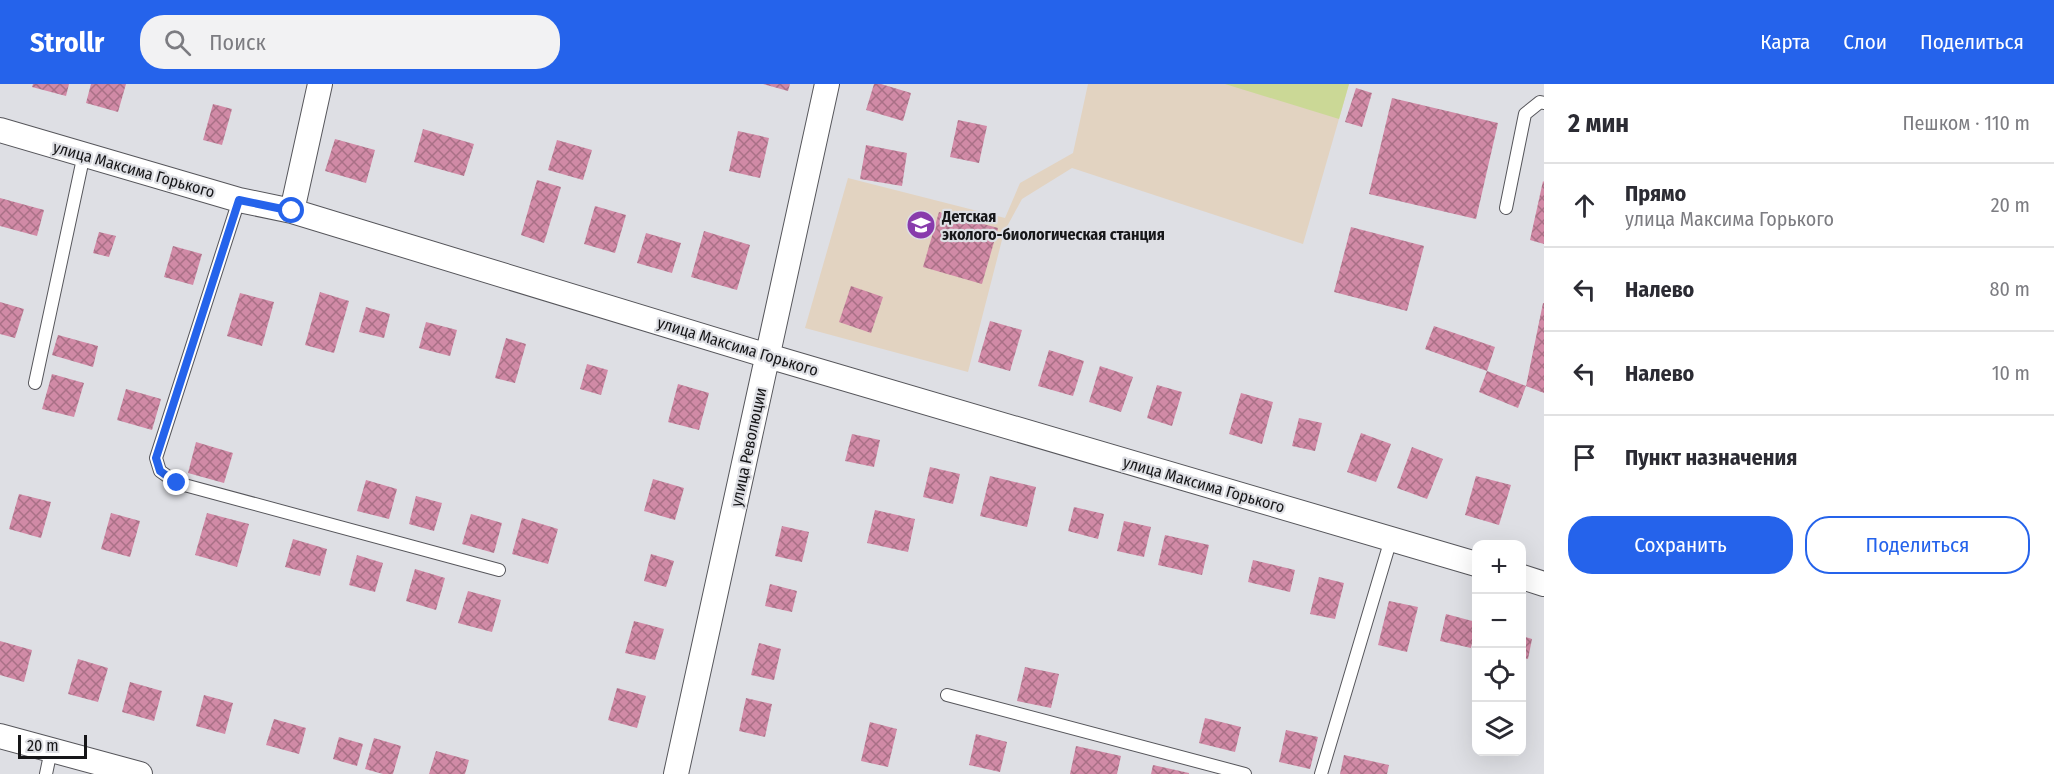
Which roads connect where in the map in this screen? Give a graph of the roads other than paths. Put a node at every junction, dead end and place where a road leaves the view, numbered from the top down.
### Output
1 (320, 84) edge
2 (827, 84) edge
3 (1544, 103) edge
4 (0, 130) edge
5 (84, 154) junction
6 (239, 200) junction
7 (1506, 208) dead end
8 (292, 211) junction
9 (768, 356) junction
10 (35, 383) dead end
11 (1391, 539) junction
12 (1472, 563) edge
13 (498, 570) dead end
14 (1526, 579) edge
15 (1544, 584) edge
16 (947, 695) dead end
17 (0, 736) edge
18 (51, 750) junction
19 (46, 774) edge
20 (140, 774) edge
21 (676, 774) edge
22 (1245, 774) edge
23 (1321, 774) edge

1 - 8 street
2 - 9 street, улица Революции
3 - 7 lane
4 - 5 street, улица Максима Горького
5 - 6 street, улица Максима Горького
5 - 10 lane
6 - 8 street, улица Максима Горького
6 - 13 lane
8 - 9 street, улица Максима Горького
9 - 11 street, улица Максима Горького
9 - 21 street, улица Революции
11 - 12 street, улица Максима Горького
11 - 23 lane
14 - 15 street
16 - 22 lane
17 - 18 street
18 - 19 lane
18 - 20 street

